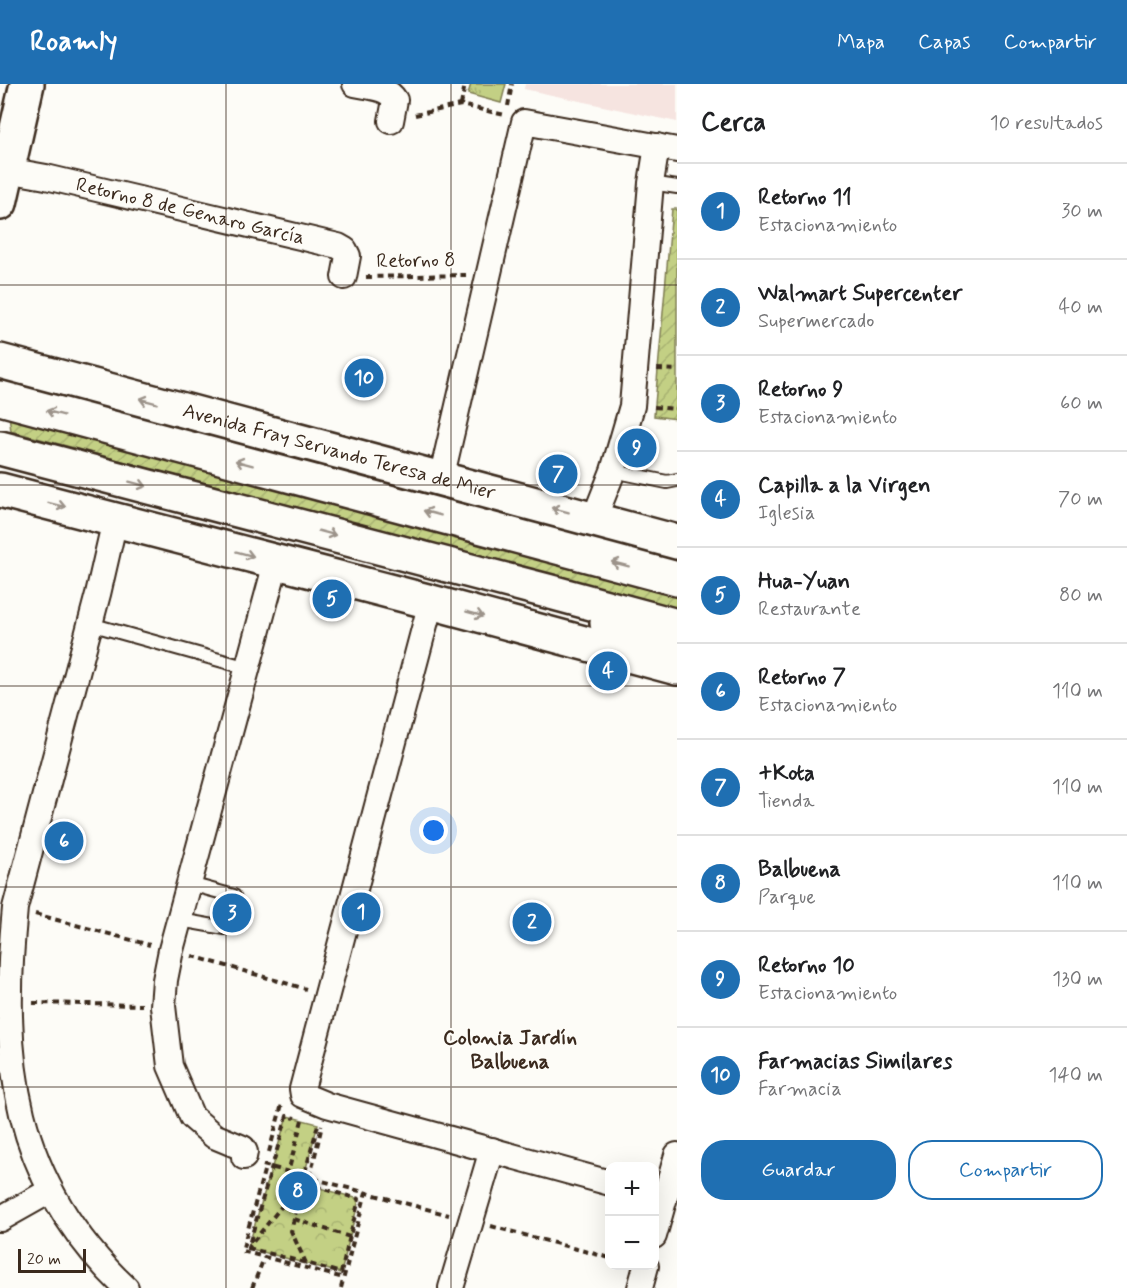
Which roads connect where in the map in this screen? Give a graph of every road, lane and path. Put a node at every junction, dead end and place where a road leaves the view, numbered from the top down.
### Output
1 (27, 84) edge
2 (355, 84) edge
3 (465, 84) edge
4 (512, 84) edge
5 (461, 105) junction
6 (515, 119) junction
7 (391, 120) joint
8 (667, 148) edge
9 (7, 170) junction
10 (651, 183) junction
11 (677, 187) edge
12 (0, 202) edge
13 (488, 276) junction
14 (344, 277) joint
15 (0, 361) edge
16 (0, 398) edge
17 (0, 448) edge
18 (613, 471) junction
19 (441, 479) junction
20 (677, 480) edge
21 (0, 490) edge
22 (594, 519) junction
23 (115, 520) junction
24 (677, 542) edge
25 (276, 563) junction
26 (677, 579) edge
27 (547, 591) junction
28 (431, 602) junction
29 (90, 624) junction
30 (677, 626) edge
31 (677, 651) edge
32 (248, 668) junction
33 (677, 668) edge
34 (190, 884) junction
35 (15, 908) junction
36 (180, 920) junction
37 (171, 950) junction
38 (327, 996) junction
39 (5, 1003) junction
40 (163, 1005) junction
41 (302, 1089) junction
42 (327, 1105) junction
43 (302, 1120) junction
44 (492, 1150) junction
45 (677, 1155) edge
46 (254, 1161) junction
47 (272, 1167) junction
48 (288, 1171) junction
49 (307, 1176) junction
50 (605, 1182) edge
51 (48, 1192) junction
52 (290, 1196) junction
53 (660, 1197) edge
54 (657, 1216) edge
55 (0, 1219) edge
56 (294, 1219) junction
57 (350, 1237) junction
58 (248, 1248) junction
59 (264, 1258) junction
60 (306, 1263) junction
61 (645, 1270) edge
62 (344, 1278) junction
63 (126, 1288) edge
64 (252, 1288) edge
65 (341, 1288) edge
66 (451, 1288) edge
67 (640, 1288) edge

1 - 9 main road
2 - 7 street
3 - 5 path
4 - 6 path
5 - 6 path
5 - 7 path
6 - 8 street
6 - 13 street
8 - 10 street
9 - 12 main road
9 - 14 street, Retorno 8 de Genaro García
10 - 11 lane
10 - 18 street
13 - 14 path, Retorno 8
13 - 19 street
19 -> 15 main road, Avenida Fray Servando Teresa de Mier
26 -> 16 main road, Avenida Fray Servando Teresa de Mier
17 -> 27 main road
18 - 20 lane
18 - 22 street
22 -> 19 main road, Avenida Fray Servando Teresa de Mier
21 -> 23 main road
22 - 24 main road, Avenida Fray Servando Teresa de Mier
23 -> 25 main road
23 - 29 street
25 - 28 main road
25 - 32 street
27 - 30 main road
27 - 31 main road
28 -> 33 main road
28 - 38 street
29 - 32 lane
29 - 35 street
32 - 34 street
34 - 36 street
34 - 36 lane
35 - 37 path
35 - 39 street
36 - 37 street
37 - 38 path
37 - 40 street
38 - 41 street
39 - 40 path
39 - 51 street
40 - 46 street
41 - 42 street
41 - 46 path
42 - 44 street
42 - 49 path
43 - 47 path
43 - 48 path
43 - 49 path
44 - 50 street
44 - 66 street
45 - 53 street
46 - 47 path
46 - 59 path
47 - 48 path
47 - 58 path
48 - 49 path
48 - 52 path
49 - 57 path
49 - 62 path
51 - 55 street
51 - 63 street
52 - 56 path
52 - 58 path
53 - 54 street
56 - 57 path
56 - 60 path
57 - 60 path
58 - 60 path
59 - 62 path
59 - 64 path
61 - 67 street
62 - 65 path

